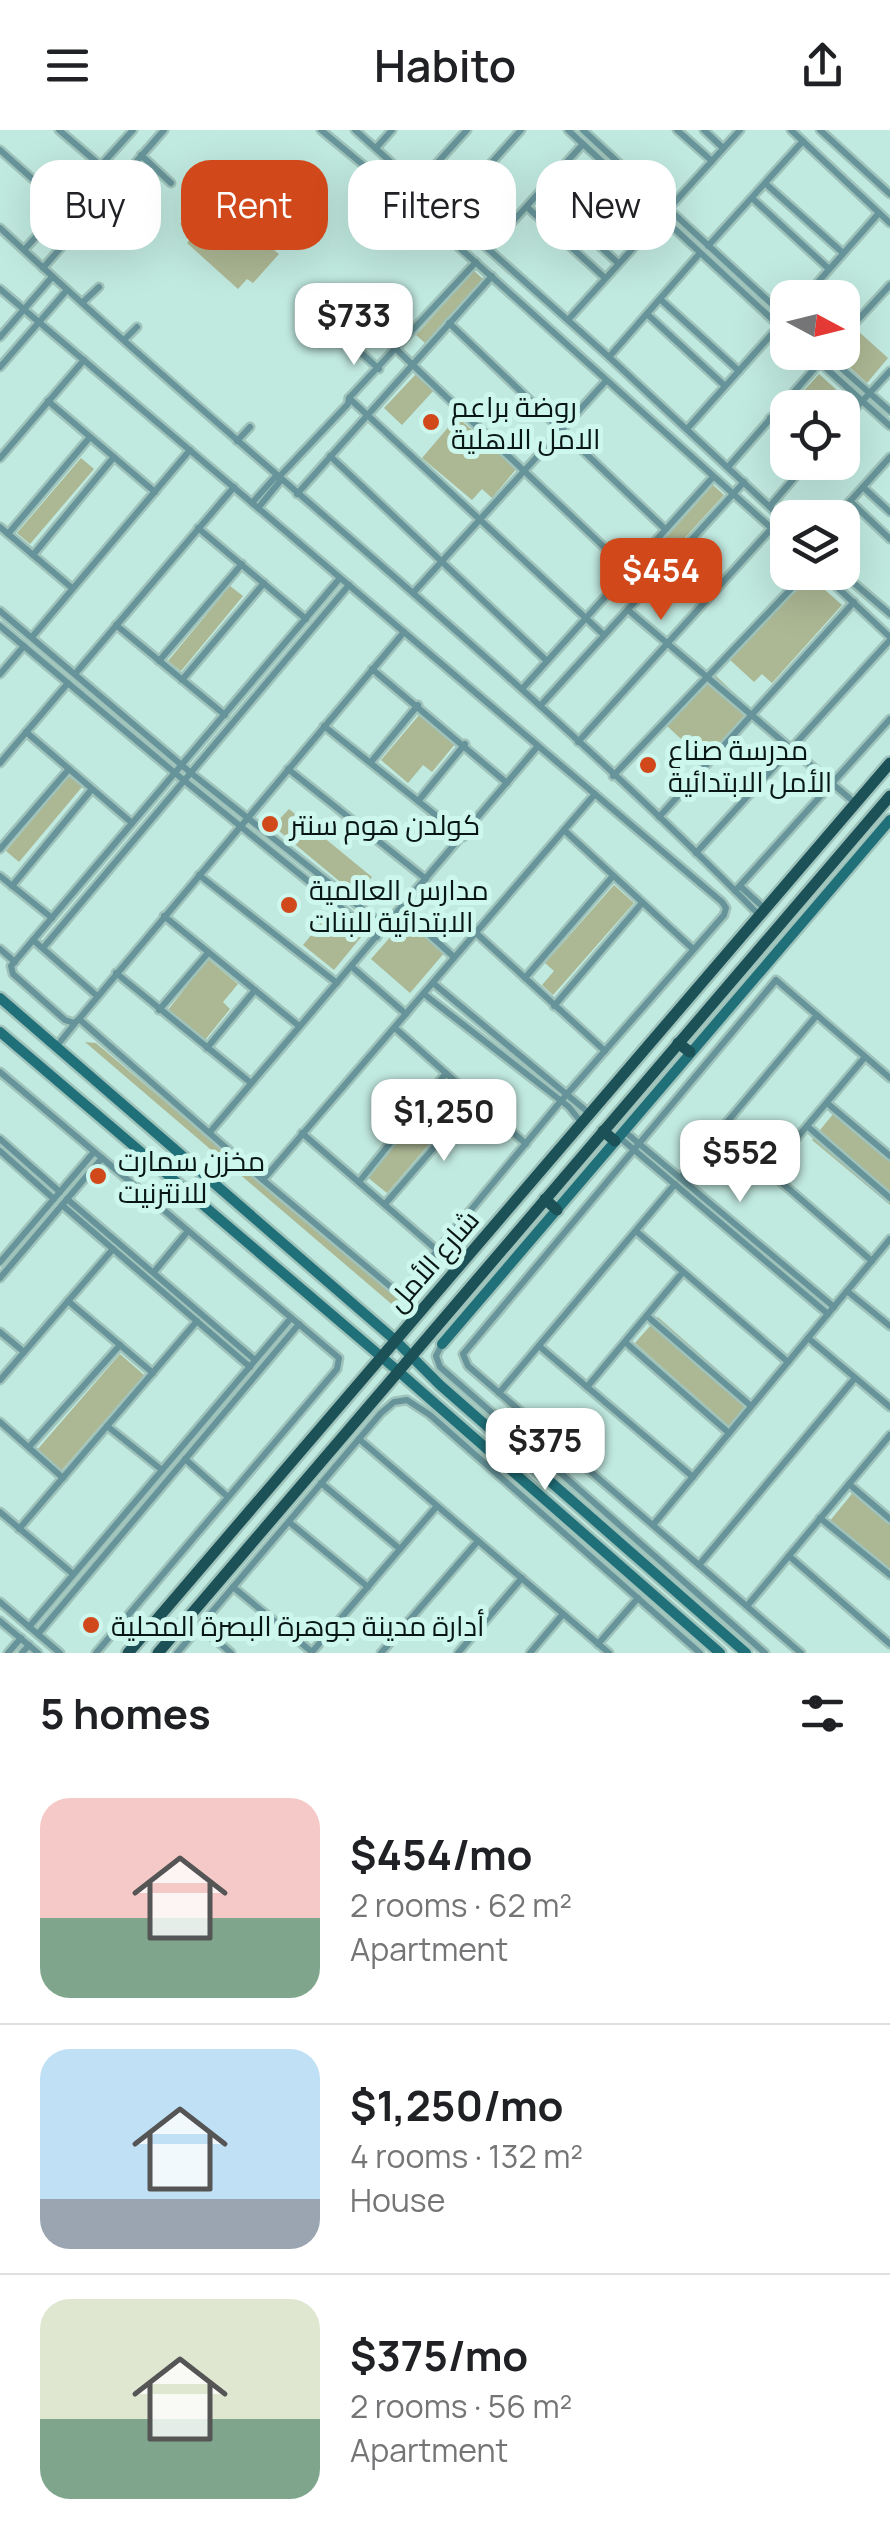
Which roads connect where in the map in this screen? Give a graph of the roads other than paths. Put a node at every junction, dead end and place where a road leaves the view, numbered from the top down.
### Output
1 (60, 130) edge
2 (132, 130) edge
3 (322, 130) edge
4 (355, 130) edge
5 (392, 130) edge
6 (467, 130) edge
7 (521, 130) edge
8 (568, 130) edge
9 (583, 130) edge
10 (597, 130) edge
11 (678, 130) edge
12 (704, 130) edge
13 (740, 130) edge
14 (790, 130) edge
15 (820, 130) edge
16 (161, 131) edge
17 (590, 137) junction
18 (803, 141) junction
19 (584, 144) junction
20 (376, 148) junction
21 (724, 148) junction
22 (0, 150) edge
23 (142, 155) junction
24 (92, 160) edge
25 (105, 160) edge
26 (138, 160) edge
27 (358, 160) edge
28 (390, 160) edge
29 (440, 160) edge
30 (494, 160) edge
31 (570, 160) edge
32 (603, 160) edge
33 (613, 160) edge
34 (712, 160) junction
35 (30, 176) edge
36 (171, 183) dead end
37 (766, 184) junction
38 (890, 194) edge
39 (536, 197) edge
40 (676, 199) edge
41 (753, 199) junction
42 (527, 206) junction
43 (878, 213) junction
44 (516, 218) edge
45 (676, 221) edge
46 (890, 223) edge
47 (676, 226) edge
48 (0, 228) edge
49 (30, 243) edge
50 (708, 246) junction
51 (24, 250) junction
52 (59, 250) edge
53 (462, 250) edge
54 (489, 250) edge
55 (604, 250) edge
56 (630, 250) edge
57 (700, 253) junction
58 (844, 254) junction
59 (476, 262) junction
60 (618, 263) junction
61 (43, 268) junction
62 (829, 269) junction
63 (492, 276) junction
64 (52, 277) junction
65 (605, 278) junction
66 (820, 280) edge
67 (890, 285) edge
68 (99, 287) dead end
69 (0, 289) edge
70 (67, 290) junction
71 (660, 300) junction
72 (83, 302) junction
73 (770, 303) edge
74 (24, 309) junction
75 (647, 314) junction
76 (770, 318) edge
77 (860, 318) edge
78 (568, 320) junction
79 (38, 322) junction
80 (449, 324) junction
81 (136, 327) dead end
82 (770, 336) edge
83 (0, 337) edge
84 (124, 340) junction
85 (348, 341) dead end
86 (395, 348) junction
87 (608, 357) junction
88 (84, 360) junction
89 (412, 364) junction
90 (0, 366) edge
91 (379, 369) junction
92 (814, 370) edge
93 (828, 370) edge
94 (845, 370) edge
95 (739, 371) junction
96 (890, 371) edge
97 (605, 382) junction
98 (726, 386) junction
99 (795, 390) edge
100 (870, 392) junction
101 (349, 398) junction
102 (863, 400) junction
103 (48, 401) junction
104 (860, 403) edge
105 (890, 411) edge
106 (368, 415) junction
107 (770, 418) edge
108 (890, 426) edge
109 (250, 427) dead end
110 (687, 429) junction
111 (560, 430) junction
112 (90, 437) junction
113 (237, 441) junction
114 (190, 450) junction
115 (330, 456) junction
116 (114, 457) junction
117 (890, 457) edge
118 (0, 458) edge
119 (728, 467) junction
120 (524, 470) junction
121 (736, 474) junction
122 (712, 477) junction
123 (278, 478) junction
124 (792, 480) edge
125 (744, 482) junction
126 (724, 487) junction
127 (863, 487) junction
128 (234, 488) junction
129 (154, 492) junction
130 (297, 494) junction
131 (732, 496) junction
132 (775, 500) edge
133 (851, 500) edge
134 (255, 505) junction
135 (770, 506) edge
136 (860, 510) edge
137 (890, 512) edge
138 (480, 520) junction
139 (0, 527) edge
140 (770, 527) edge
141 (198, 528) junction
142 (664, 529) junction
143 (770, 529) edge
144 (8, 534) junction
145 (890, 539) edge
146 (33, 555) junction
147 (442, 562) junction
148 (242, 564) junction
149 (628, 570) junction
150 (340, 578) junction
151 (264, 583) junction
152 (349, 585) junction
153 (72, 588) junction
154 (647, 588) junction
155 (860, 588) edge
156 (790, 590) edge
157 (841, 590) edge
158 (413, 593) junction
159 (854, 602) junction
160 (628, 609) junction
161 (0, 611) edge
162 (890, 614) edge
163 (586, 618) junction
164 (306, 619) junction
165 (116, 624) junction
166 (0, 626) edge
167 (404, 632) junction
168 (604, 635) junction
169 (32, 637) junction
170 (890, 638) edge
171 (668, 643) junction
172 (24, 646) junction
173 (159, 661) junction
174 (547, 661) junction
175 (372, 669) junction
176 (0, 674) edge
177 (74, 674) junction
178 (708, 677) junction
179 (182, 680) junction
180 (68, 683) junction
181 (522, 689) junction
182 (418, 705) junction
183 (540, 706) junction
184 (752, 714) junction
185 (224, 715) junction
186 (890, 719) edge
187 (324, 726) junction
188 (26, 732) junction
189 (578, 742) junction
190 (464, 744) junction
191 (538, 746) junction
192 (790, 748) junction
193 (0, 762) edge
194 (371, 762) junction
195 (890, 763) edge
196 (182, 765) junction
197 (70, 769) junction
198 (288, 769) junction
199 (191, 773) junction
200 (175, 774) junction
201 (614, 776) junction
202 (184, 781) junction
203 (508, 783) junction
204 (832, 783) junction
205 (92, 788) junction
206 (595, 794) junction
207 (890, 796) edge
208 (419, 800) junction
209 (856, 803) junction
210 (659, 817) junction
211 (248, 819) junction
212 (890, 820) edge
213 (132, 823) junction
214 (241, 827) junction
215 (564, 830) junction
216 (463, 837) junction
217 (0, 849) edge
218 (696, 853) junction
219 (199, 875) junction
220 (0, 876) edge
221 (613, 876) junction
222 (426, 879) junction
223 (12, 886) junction
224 (738, 888) junction
225 (642, 903) junction
226 (401, 908) junction
227 (762, 912) junction
228 (164, 916) junction
229 (52, 918) junction
230 (385, 928) junction
231 (476, 933) junction
232 (377, 937) junction
233 (33, 940) junction
234 (43, 948) junction
235 (693, 948) junction
236 (0, 949) edge
237 (208, 954) junction
238 (454, 957) junction
239 (15, 962) junction
240 (352, 966) junction
241 (116, 973) junction
242 (525, 978) junction
243 (433, 983) junction
244 (337, 984) junction
245 (700, 985) junction
246 (255, 990) junction
247 (424, 994) junction
248 (96, 996) junction
249 (0, 998) edge
250 (716, 1000) junction
251 (554, 1006) junction
252 (159, 1010) junction
253 (406, 1014) junction
254 (817, 1016) junction
255 (78, 1020) junction
256 (299, 1026) junction
257 (395, 1028) junction
258 (0, 1032) edge
259 (678, 1043) junction
260 (56, 1046) junction
261 (207, 1048) junction
262 (605, 1051) junction
263 (690, 1052) junction
264 (866, 1057) junction
265 (0, 1072) edge
266 (446, 1073) junction
267 (890, 1078) edge
268 (250, 1084) junction
269 (567, 1095) junction
270 (475, 1100) junction
271 (560, 1102) junction
272 (827, 1102) junction
273 (582, 1115) junction
274 (807, 1126) junction
275 (721, 1130) junction
276 (603, 1131) junction
277 (210, 1132) junction
278 (302, 1133) junction
279 (619, 1136) junction
280 (0, 1139) edge
281 (526, 1144) junction
282 (636, 1146) junction
283 (0, 1151) edge
284 (94, 1152) junction
285 (890, 1156) edge
286 (102, 1158) junction
287 (188, 1160) junction
288 (769, 1171) junction
289 (172, 1177) junction
290 (262, 1180) junction
291 (678, 1181) junction
292 (359, 1182) junction
293 (57, 1195) junction
294 (545, 1198) junction
295 (890, 1198) edge
296 (65, 1202) junction
297 (384, 1204) junction
298 (557, 1210) junction
299 (188, 1231) junction
300 (636, 1231) junction
301 (890, 1239) edge
302 (0, 1244) edge
303 (113, 1248) junction
304 (438, 1251) junction
305 (9, 1252) junction
306 (872, 1260) junction
307 (0, 1262) edge
308 (154, 1272) junction
309 (683, 1272) junction
310 (0, 1278) edge
311 (847, 1291) junction
312 (68, 1300) junction
313 (831, 1310) junction
314 (647, 1316) junction
315 (291, 1318) junction
316 (198, 1321) junction
317 (298, 1324) junction
318 (890, 1326) edge
319 (0, 1332) edge
320 (808, 1338) junction
321 (396, 1341) junction
322 (625, 1342) junction
323 (442, 1344) joint
324 (120, 1345) junction
325 (539, 1346) junction
326 (24, 1352) junction
327 (410, 1356) junction
328 (381, 1357) junction
329 (788, 1362) junction
330 (252, 1364) junction
331 (398, 1371) junction
332 (153, 1373) junction
333 (855, 1378) junction
334 (0, 1380) edge
335 (588, 1388) junction
336 (500, 1393) junction
337 (751, 1406) junction
338 (890, 1408) edge
339 (0, 1422) edge
340 (108, 1426) junction
341 (729, 1433) junction
342 (359, 1439) junction
343 (888, 1441) edge
344 (29, 1447) junction
345 (185, 1458) junction
346 (162, 1470) junction
347 (693, 1477) junction
348 (63, 1478) junction
349 (321, 1483) junction
350 (849, 1484) junction
351 (228, 1497) junction
352 (437, 1506) junction
353 (0, 1512) edge
354 (820, 1518) junction
355 (890, 1519) edge
356 (288, 1522) junction
357 (652, 1525) junction
358 (19, 1529) junction
359 (478, 1541) junction
360 (400, 1549) junction
361 (788, 1556) junction
362 (698, 1565) junction
363 (74, 1574) junction
364 (890, 1576) edge
365 (522, 1578) junction
366 (233, 1587) junction
367 (368, 1587) junction
368 (638, 1598) junction
369 (0, 1602) edge
370 (747, 1606) junction
371 (563, 1614) junction
372 (0, 1620) edge
373 (200, 1626) junction
374 (29, 1627) junction
375 (38, 1634) junction
376 (20, 1638) junction
377 (888, 1639) edge
378 (598, 1644) junction
379 (29, 1645) junction
380 (388, 1645) junction
381 (8, 1653) edge
382 (22, 1653) edge
383 (38, 1653) edge
384 (60, 1653) edge
385 (96, 1653) edge
386 (128, 1653) edge
387 (158, 1653) edge
388 (177, 1653) edge
389 (231, 1653) edge
390 (312, 1653) edge
391 (381, 1653) edge
392 (397, 1653) edge
393 (458, 1653) edge
394 (530, 1653) edge
395 (609, 1653) edge
396 (700, 1653) edge
397 (720, 1653) edge
398 (746, 1653) edge
399 (764, 1653) edge
400 (801, 1653) edge

1 - 24 street
2 - 25 street
3 - 27 street
4 - 20 street
5 - 20 street
6 - 29 street
7 - 30 street
8 - 19 street
9 - 17 street
10 - 17 street
11 - 34 street
12 - 21 street
13 - 21 street
14 - 18 street
15 - 38 street
16 - 23 street
17 - 33 street
18 - 37 street
18 - 43 street
19 - 31 street
19 - 32 street
20 - 28 street
21 - 34 street
22 - 35 street
23 - 26 street
23 - 36 street
34 - 40 street
37 - 41 street
37 - 58 street
39 - 42 street
41 - 50 street
41 - 62 street
42 - 44 street
42 - 65 street
43 - 46 street
43 - 58 street
45 - 50 street
47 - 57 street
48 - 51 street
49 - 51 street
50 - 73 street
51 - 61 street
52 - 61 street
53 - 59 street
54 - 78 street
55 - 60 street
56 - 60 street
57 - 71 street
57 - 76 street
58 - 62 street
59 - 63 street
59 - 86 street
60 - 65 street
61 - 64 street
62 - 66 street
63 - 80 street
63 - 97 street
64 - 70 street
64 - 74 street
65 - 78 street
67 - 77 street
68 - 72 street
69 - 74 street
70 - 72 street
70 - 79 street
71 - 75 street
71 - 95 street
72 - 84 street
74 - 79 street
74 - 83 street
75 - 87 street
75 - 98 street
78 - 87 street
79 - 88 street
79 - 90 street
80 - 89 street
80 - 111 street
81 - 84 street
82 - 95 street
84 - 113 street
85 - 91 street
86 - 89 street
86 - 91 street
87 - 110 street
88 - 103 street
88 - 114 street
89 - 106 street
89 - 120 street
91 - 101 street
92 - 99 street
93 - 102 street
94 - 100 street
95 - 98 street
96 - 100 street
97 - 111 street
97 - 122 street
98 - 110 street
100 - 102 street
100 - 105 street
101 - 106 street
101 - 123 street
102 - 104 street
102 - 108 street
103 - 112 street
103 - 118 street
106 - 115 street
106 - 138 street
107 - 119 street
109 - 113 street
110 - 119 street
111 - 120 street
111 - 142 street
112 - 116 street
112 - 144 street
113 - 123 street
114 - 128 street
114 - 129 street
115 - 130 street
115 - 147 street
116 - 129 street
116 - 146 street
117 - 127 street
119 - 121 street
120 - 138 street
120 - 149 street
121 - 125 street
121 - 126 street
122 - 126 street
122 - 142 street
123 - 130 street
123 - 134 street
124 - 132 street
125 - 131 street
125 - 135 street
126 - 131 street
127 - 133 street
127 - 137 street
128 - 134 street
128 - 141 street
129 - 153 street
130 - 158 street
131 - 140 street
131 - 154 street
134 - 150 street
136 - 145 street
138 - 147 street
138 - 163 street
139 - 144 street
141 - 148 street
141 - 165 street
142 - 149 street
143 - 171 street
144 - 146 street
146 - 153 street
147 - 158 street
147 - 174 street
148 - 151 street
148 - 173 street
149 - 154 street
149 - 163 street
150 - 152 street
150 - 164 street
151 - 164 street
151 - 179 street
152 - 167 street
152 - 199 street
153 - 169 street
154 - 160 street
155 - 162 street
156 - 178 street
157 - 159 street
158 - 181 street
159 - 170 street
159 - 184 street
160 - 168 street
160 - 171 street
161 - 169 street
163 - 168 street
163 - 174 street
164 - 185 street
165 - 173 street
165 - 177 street
166 - 172 street
167 - 175 street
167 - 191 street
168 - 183 street
169 - 177 street
170 - 192 street
171 - 178 street
171 - 189 street
172 - 176 street
172 - 180 street
173 - 179 street
174 - 181 street
175 - 182 street
175 - 187 street
177 - 196 street
178 - 184 street
178 - 201 street
179 - 185 street
180 - 188 street
180 - 200 street
181 - 183 street
182 - 190 street
182 - 194 street
183 - 189 street
184 - 192 street
184 - 210 street
185 - 196 street
186 - 204 street
187 - 194 street
187 - 198 street
188 - 193 street
188 - 197 street
189 - 201 street
190 - 203 street
190 - 208 street
191 - 203 street
191 - 206 street
192 - 204 street
192 - 218 street
194 - 208 street
195 - 209 main road, شارع الأمل
196 - 199 street
196 - 200 street
197 - 205 street
197 - 217 street
198 - 211 street
198 - 222 street
199 - 202 street
199 - 211 street
200 - 202 street
200 - 213 street
201 - 210 street
202 - 214 street
202 - 234 street
203 - 216 street
204 - 209 street
204 - 224 street
205 - 213 street
205 - 223 street
206 - 215 street
206 - 235 street
207 - 250 main road, شارع الأمل
208 - 216 street
209 - 227 main road, شارع الأمل
210 - 218 street
211 - 214 street
211 - 230 street
212 - 263 main road
213 - 229 street
214 - 219 street
214 - 232 street
215 - 221 street
215 - 231 street
216 - 222 street
218 - 224 street
219 - 228 street
219 - 244 street
220 - 223 street
221 - 225 street
221 - 242 street
222 - 226 street
223 - 229 street
224 - 227 street
225 - 235 street
225 - 251 street
226 - 230 street
226 - 238 street
227 - 245 main road, شارع الأمل
228 - 237 street
228 - 241 street
229 - 233 street
230 - 232 street
231 - 238 street
231 - 242 street
232 - 240 street
233 - 234 street
233 - 239 street
234 - 248 street
235 - 262 street
236 - 239 street
237 - 246 street
237 - 252 street
238 - 243 street
239 - 255 street
240 - 244 street
240 - 253 street
241 - 248 street
241 - 252 street
242 - 251 street
243 - 247 street
243 - 269 street
244 - 256 street
245 - 250 main road
245 - 273 main road, شارع الأمل
246 - 256 street
246 - 261 street
247 - 253 street
247 - 271 street
248 - 255 street
249 - 260 main road
250 - 259 main road, شارع الأمل
251 - 262 street
252 - 261 street
253 - 257 street
254 - 264 street
254 - 275 street
254 - 282 street
255 - 260 street
255 - 277 street
256 - 268 street
257 - 266 street
257 - 278 street
258 - 289 main road
259 - 263 main road
259 - 276 main road, شارع الأمل
260 - 287 main road
261 - 268 street
262 - 269 street
263 - 279 main road
264 - 267 street
264 - 272 street
265 - 284 street
266 - 270 street
266 - 292 street
268 - 277 street
269 - 271 street
269 - 273 street
270 - 281 street
270 - 297 street
271 - 273 street
271 - 281 street
272 - 274 street
272 - 285 street
273 - 321 main road, شارع الأمل
274 - 288 street
274 - 295 street
275 - 288 street
275 - 291 street
276 - 279 main road
276 - 294 main road, شارع الأمل
277 - 290 street
278 - 290 street
278 - 292 street
279 - 282 street
279 - 298 main road
280 - 293 street
281 - 304 street
282 - 291 street
282 - 336 street
283 - 293 street
284 - 286 street
284 - 293 street
286 - 296 street
286 - 299 street
287 - 289 main road
287 - 321 main road
288 - 306 street
289 - 328 main road
290 - 304 street
291 - 300 street
291 - 313 street
292 - 297 street
293 - 296 street
293 - 305 street
294 - 298 main road
294 - 327 main road, شارع الأمل
296 - 303 street
296 - 308 street
296 - 310 street
297 - 304 street
298 - 323 main road
299 - 308 street
299 - 315 street
300 - 309 street
300 - 325 street
301 - 306 street
302 - 305 street
303 - 312 street
303 - 316 street
305 - 307 street
306 - 311 street
308 - 330 street
309 - 314 street
309 - 329 street
311 - 313 street
311 - 318 street
312 - 324 street
312 - 326 street
313 - 320 street
314 - 322 street
314 - 337 street
315 - 317 street
315 - 330 street
316 - 330 street
316 - 332 street
317 - 345 street
317 - 351 street
319 - 326 street
320 - 329 street
320 - 333 street
321 - 327 main road
321 - 328 main road, شارع الأمل
322 - 335 street
322 - 341 street
323 - 399 street
324 - 332 street
324 - 344 street
325 - 335 street
325 - 336 street
326 - 334 street
327 - 331 main road, شارع الأمل
327 - 398 main road
328 - 331 main road
328 - 386 main road, شارع الأمل
329 - 337 street
330 - 346 street
331 - 387 main road, شارع الأمل
331 - 397 main road
332 - 340 street
333 - 338 street
333 - 362 street
335 - 347 street
336 - 357 street
337 - 341 street
339 - 344 street
340 - 346 street
340 - 348 street
341 - 347 street
342 - 349 street
342 - 352 street
342 - 368 street
343 - 350 street
344 - 348 street
345 - 351 street
345 - 375 street
346 - 363 street
347 - 357 street
348 - 358 street
349 - 356 street
349 - 360 street
350 - 354 street
350 - 355 street
351 - 385 street
352 - 359 street
352 - 360 street
353 - 358 street
354 - 361 street
354 - 364 street
356 - 366 street
356 - 367 street
357 - 362 street
358 - 363 street
359 - 365 street
359 - 380 street
360 - 367 street
361 - 370 street
361 - 377 street
362 - 370 street
363 - 374 street
365 - 371 street
365 - 393 street
366 - 373 street
366 - 390 street
367 - 390 street
368 - 378 street
368 - 396 street
369 - 374 street
370 - 400 street
371 - 378 street
371 - 394 street
372 - 376 street
373 - 388 street
373 - 389 street
374 - 375 street
375 - 384 street
376 - 379 street
376 - 381 street
378 - 395 street
379 - 382 street
379 - 383 street
380 - 391 street
380 - 392 street

